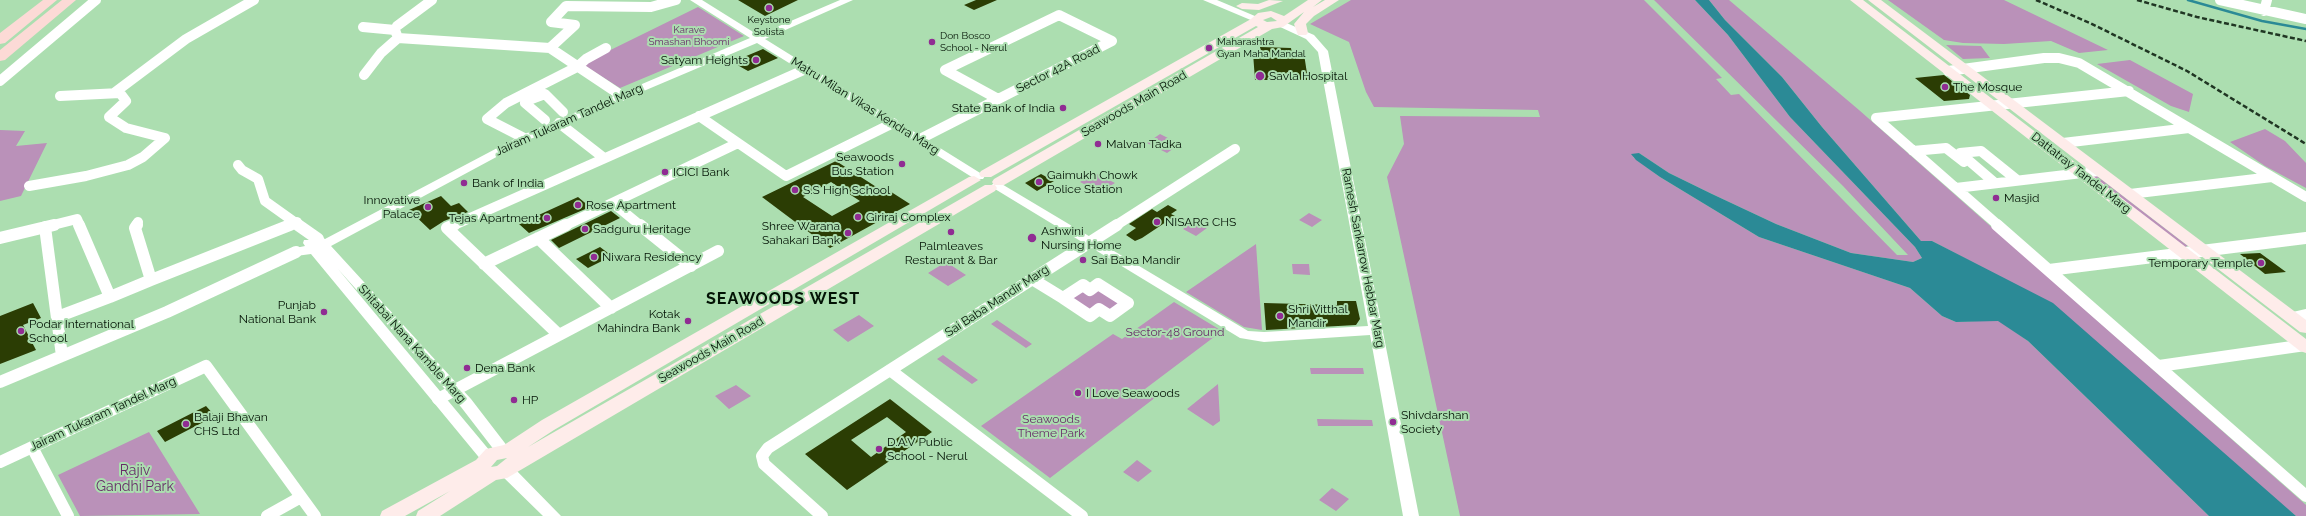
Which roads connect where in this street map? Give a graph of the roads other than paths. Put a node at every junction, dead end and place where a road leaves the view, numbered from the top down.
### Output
1 (51, 0) edge
2 (70, 0) edge
3 (96, 0) edge
4 (254, 0) edge
5 (432, 0) edge
6 (676, 0) edge
7 (695, 0) edge
8 (836, 0) edge
9 (848, 0) edge
10 (1208, 0) edge
11 (1227, 0) edge
12 (1296, 0) edge
13 (1316, 0) edge
14 (1333, 0) edge
15 (1856, 0) edge
16 (1874, 0) edge
17 (2220, 0) edge
18 (2267, 0) edge
19 (1278, 1) edge
20 (1237, 8) junction
21 (2264, 11) junction
22 (1309, 14) junction
23 (1263, 18) junction
24 (2306, 19) edge
25 (1282, 22) junction
26 (363, 27) dead end
27 (1238, 32) junction
28 (1302, 33) junction
29 (397, 34) junction
30 (754, 37) junction
31 (0, 40) edge
32 (550, 48) junction
33 (606, 48) dead end
34 (0, 57) edge
35 (577, 67) junction
36 (806, 68) junction
37 (1965, 69) junction
38 (1948, 71) junction
39 (364, 76) dead end
40 (0, 81) edge
41 (2129, 91) junction
42 (114, 93) junction
43 (618, 94) junction
44 (60, 96) dead end
45 (998, 99) junction
46 (2010, 104) junction
47 (1993, 106) junction
48 (699, 116) junction
49 (561, 117) junction
50 (487, 119) junction
51 (544, 120) junction
52 (893, 123) junction
53 (2189, 128) junction
54 (519, 136) junction
55 (920, 139) junction
56 (738, 143) junction
57 (2063, 143) junction
58 (1235, 149) dead end
59 (1913, 151) junction
60 (604, 158) junction
61 (238, 165) dead end
62 (2006, 170) junction
63 (2099, 171) junction
64 (1983, 172) junction
65 (2080, 173) junction
66 (2272, 177) junction
67 (2017, 180) junction
68 (987, 181) junction
69 (1992, 183) junction
70 (29, 186) dead end
71 (1956, 188) junction
72 (2130, 194) junction
73 (2306, 197) edge
74 (613, 202) junction
75 (138, 222) dead end
76 (297, 222) junction
77 (45, 227) junction
78 (0, 238) edge
79 (538, 238) junction
80 (2306, 238) edge
81 (1090, 242) junction
82 (316, 244) junction
83 (2204, 250) junction
84 (296, 252) joint
85 (718, 252) dead end
86 (2184, 253) junction
87 (484, 264) junction
88 (691, 266) junction
89 (2049, 270) junction
90 (1032, 279) junction
91 (150, 280) junction
92 (110, 297) junction
93 (1063, 298) junction
94 (611, 308) junction
95 (2299, 316) edge
96 (57, 317) junction
97 (2306, 328) edge
98 (1377, 330) junction
99 (559, 335) junction
100 (2305, 346) edge
101 (62, 356) junction
102 (2159, 366) junction
103 (890, 370) junction
104 (0, 382) edge
105 (454, 390) junction
106 (438, 399) junction
107 (32, 447) junction
108 (0, 462) edge
109 (499, 462) junction
110 (2303, 489) edge
111 (301, 497) junction
112 (68, 516) edge
113 (266, 516) edge
114 (315, 516) edge
115 (390, 516) edge
116 (425, 516) edge
117 (553, 516) edge
118 (822, 516) edge
119 (1082, 516) edge
120 (1411, 516) edge

1 - 31 main road
2 - 34 main road
3 - 40 street
4 - 42 street
5 - 29 street
6 - 32 street
7 - 30 street, Matru Milan Vikas Kendra Marg
8 - 30 street, Jairam Tukaram Tandel Marg
9 - 30 street, Jairam Tukaram Tandel Marg
10 - 20 street
11 - 20 street
12 - 23 main road
13 - 25 main road
14 - 22 main road
15 - 38 main road, Dattatray Tandel Marg
16 - 37 main road, Dattatray Tandel Marg
17 - 21 street
18 - 21 street
19 - 20 main road
19 - 23 main road
20 - 23 street
20 - 27 main road
21 - 24 street
22 - 25 main road
22 - 28 main road
23 - 25 main road
23 - 27 main road, Seawoods Main Road
23 - 68 main road, Seawoods Main Road
25 - 28 street, Ramesh Sankarrow Hebbar Marg
26 - 29 street
27 - 68 main road, Seawoods Main Road
28 - 98 street, Ramesh Sankarrow Hebbar Marg
29 - 32 street
29 - 39 street
30 - 36 street, Matru Milan Vikas Kendra Marg
30 - 43 street, Jairam Tukaram Tandel Marg
32 - 35 street
33 - 35 street
35 - 43 street
35 - 50 street
36 - 48 street
36 - 52 street, Matru Milan Vikas Kendra Marg
37 - 38 street
37 - 41 street
37 - 46 main road, Dattatray Tandel Marg
38 - 47 main road, Dattatray Tandel Marg
41 - 46 street
41 - 53 street
42 - 44 street
42 - 70 street
43 - 49 street, Jairam Tukaram Tandel Marg
45 - 45 street, Sector 42A Road
45 - 55 street, Sector 42A Road
46 - 47 street
46 - 57 main road, Dattatray Tandel Marg
47 - 59 street
47 - 65 main road, Dattatray Tandel Marg
48 - 56 street
48 - 60 street
49 - 51 street, Jairam Tukaram Tandel Marg
49 - 51 street
49 - 54 street, Jairam Tukaram Tandel Marg
49 - 60 street
50 - 51 street
50 - 54 street
51 - 54 street, Jairam Tukaram Tandel Marg
52 - 55 street, Matru Milan Vikas Kendra Marg
52 - 56 street
53 - 57 street
53 - 66 street
54 - 82 street, Jairam Tukaram Tandel Marg
55 - 68 street, Matru Milan Vikas Kendra Marg
56 - 74 street
57 - 63 main road, Dattatray Tandel Marg
58 - 81 street, Sai Baba Mandir Marg
59 - 69 street
59 - 71 street
60 - 87 street
61 - 76 street
62 - 64 street
62 - 64 street
62 - 67 street
63 - 65 street
63 - 72 main road, Dattatray Tandel Marg
64 - 69 street
65 - 67 street
65 - 86 main road, Dattatray Tandel Marg
66 - 72 street
66 - 73 street
67 - 69 street
68 - 81 street, Matru Milan Vikas Kendra Marg
68 - 109 main road, Seawoods Main Road
69 - 71 street
71 - 89 street
72 - 83 main road, Dattatray Tandel Marg
74 - 79 street
74 - 88 street
75 - 91 street
76 - 82 street
76 - 91 street
77 - 78 street
77 - 92 street
77 - 96 street
79 - 87 street
79 - 94 street
80 - 83 street
81 - 90 street, Sai Baba Mandir Marg
81 - 98 street, Matru Milan Vikas Kendra Marg
82 - 84 street, Jairam Tukaram Tandel Marg
82 - 105 street, Shitabai Nana Kamble Marg
82 - 106 street, Shitabai Nana Kamble Marg
83 - 86 street
83 - 95 main road, Dattatray Tandel Marg
84 - 101 street, Jairam Tukaram Tandel Marg
85 - 88 street
86 - 89 street
86 - 100 main road, Dattatray Tandel Marg
87 - 99 street
88 - 94 street
89 - 102 street
90 - 93 street
90 - 103 street, Sai Baba Mandir Marg
91 - 92 street
92 - 96 street
93 - 93 street
94 - 99 street
95 - 97 main road, Dattatray Tandel Marg
96 - 101 street
98 - 120 street, Ramesh Sankarrow Hebbar Marg
99 - 105 street
100 - 102 street
101 - 104 street, Jairam Tukaram Tandel Marg
102 - 110 street
103 - 118 street, Sai Baba Mandir Marg
103 - 119 street
105 - 106 street
105 - 109 street, Shitabai Nana Kamble Marg
106 - 109 street, Shitabai Nana Kamble Marg
107 - 108 street, Jairam Tukaram Tandel Marg
107 - 111 street, Jairam Tukaram Tandel Marg
107 - 112 street
109 - 115 main road, Seawoods Main Road
109 - 116 main road, Seawoods Main Road
109 - 117 street, Shitabai Nana Kamble Marg
111 - 113 street
111 - 114 street

